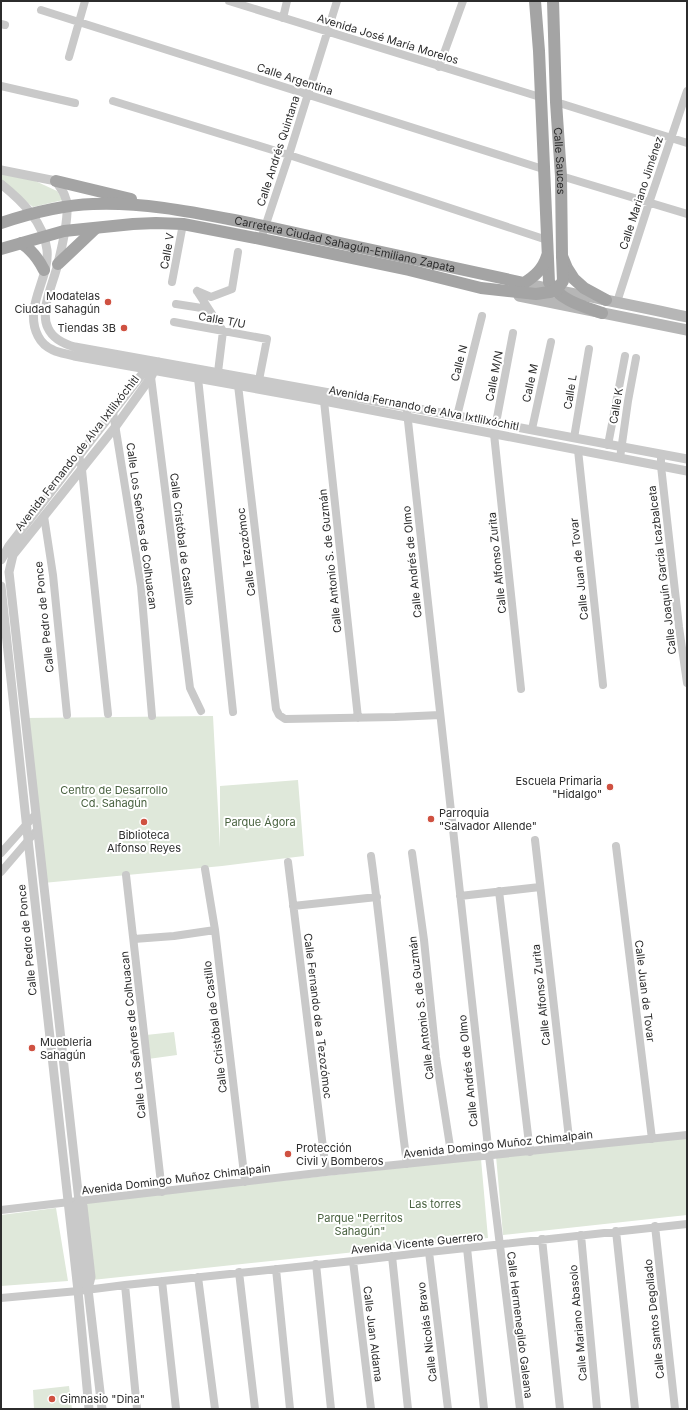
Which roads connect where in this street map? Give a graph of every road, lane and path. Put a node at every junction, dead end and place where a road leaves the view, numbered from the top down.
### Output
1 (85, 1) edge
2 (229, 1) edge
3 (287, 1) edge
4 (337, 1) edge
5 (464, 1) edge
6 (536, 4) edge
7 (553, 4) edge
8 (41, 10) dead end
9 (283, 18) junction
10 (79, 21) junction
11 (328, 31) junction
12 (69, 57) dead end
13 (439, 67) junction
14 (1, 86) edge
15 (687, 90) edge
16 (308, 95) junction
17 (540, 97) junction
18 (113, 101) dead end
19 (556, 102) junction
20 (75, 103) dead end
21 (671, 138) junction
22 (687, 143) edge
23 (289, 156) junction
24 (543, 169) junction
25 (1, 170) edge
26 (561, 176) junction
27 (56, 181) junction
28 (1, 184) edge
29 (649, 203) junction
30 (67, 206) junction
31 (149, 206) junction
32 (32, 213) junction
33 (687, 214) edge
34 (1, 223) edge
35 (183, 224) junction
36 (265, 226) junction
37 (96, 228) junction
38 (64, 231) junction
39 (44, 236) junction
40 (261, 239) junction
41 (547, 240) junction
42 (20, 243) junction
43 (61, 248) junction
44 (1, 249) edge
45 (47, 251) junction
46 (238, 252) dead end
47 (548, 256) junction
48 (562, 256) junction
49 (58, 264) junction
50 (44, 270) junction
51 (172, 282) dead end
52 (524, 283) junction
53 (481, 288) junction
54 (556, 291) junction
55 (612, 301) junction
56 (176, 304) dead end
57 (208, 309) junction
58 (606, 314) junction
59 (686, 314) edge
60 (482, 316) dead end
61 (174, 322) dead end
62 (687, 330) edge
63 (223, 331) junction
64 (513, 333) dead end
65 (551, 342) dead end
66 (589, 349) dead end
67 (625, 356) dead end
68 (636, 358) dead end
69 (152, 368) junction
70 (218, 372) junction
71 (198, 378) junction
72 (259, 380) junction
73 (238, 385) junction
74 (324, 401) junction
75 (406, 407) junction
76 (113, 412) junction
77 (457, 416) junction
78 (407, 417) junction
79 (496, 423) junction
80 (116, 426) junction
81 (532, 429) junction
82 (494, 434) junction
83 (574, 438) junction
84 (608, 445) junction
85 (621, 447) junction
86 (578, 450) junction
87 (661, 454) junction
88 (79, 455) junction
89 (620, 458) junction
90 (687, 459) edge
91 (661, 466) junction
92 (82, 470) junction
93 (687, 471) edge
94 (44, 516) junction
95 (1, 560) edge
96 (9, 572) joint
97 (1, 586) edge
98 (687, 683) edge
99 (603, 684) dead end
100 (521, 689) dead end
101 (201, 710) dead end
102 (233, 712) dead end
103 (108, 714) dead end
104 (67, 715) dead end
105 (440, 715) junction
106 (152, 716) dead end
107 (358, 718) junction
108 (35, 815) junction
109 (26, 824) junction
110 (37, 830) junction
111 (28, 840) junction
112 (535, 840) dead end
113 (616, 846) dead end
114 (1, 853) edge
115 (412, 854) dead end
116 (371, 856) dead end
117 (288, 862) dead end
118 (205, 870) dead end
119 (1, 872) edge
120 (126, 875) dead end
121 (540, 887) junction
122 (499, 891) junction
123 (460, 896) junction
124 (377, 897) junction
125 (293, 906) junction
126 (215, 930) junction
127 (134, 939) junction
128 (687, 1135) edge
129 (652, 1139) junction
130 (570, 1147) junction
131 (530, 1152) junction
132 (489, 1156) junction
133 (452, 1159) junction
134 (407, 1164) junction
135 (326, 1172) junction
136 (245, 1182) junction
137 (162, 1192) junction
138 (79, 1201) junction
139 (68, 1203) junction
140 (1, 1210) edge
141 (687, 1224) edge
142 (655, 1226) junction
143 (616, 1231) junction
144 (581, 1235) junction
145 (542, 1239) junction
146 (499, 1245) junction
147 (467, 1248) junction
148 (429, 1252) junction
149 (392, 1256) junction
150 (353, 1261) junction
151 (316, 1264) junction
152 (276, 1269) junction
153 (239, 1272) junction
154 (198, 1277) junction
155 (162, 1281) junction
156 (125, 1285) junction
157 (88, 1289) junction
158 (78, 1291) junction
159 (1, 1298) edge
160 (89, 1409) edge
161 (102, 1409) edge
162 (137, 1409) edge
163 (176, 1409) edge
164 (216, 1409) edge
165 (255, 1409) edge
166 (290, 1409) edge
167 (331, 1409) edge
168 (371, 1409) edge
169 (408, 1409) edge
170 (448, 1409) edge
171 (484, 1409) edge
172 (520, 1409) edge
173 (560, 1409) edge
174 (597, 1409) edge
175 (635, 1409) edge
176 (675, 1409) edge

1 - 10 street
2 - 9 street, Avenida José María Morelos
3 - 9 street
4 - 11 street, Calle Andrés Quintana
5 - 13 street
6 - 7 main road
6 - 17 main road, Calle Sauces
7 - 19 main road, Calle Sauces
8 - 10 street, Calle Argentina
9 - 11 street, Avenida José María Morelos
10 - 12 street
10 - 16 street, Calle Argentina
11 - 13 street, Avenida José María Morelos
11 - 16 street, Calle Andrés Quintana
13 - 17 street, Avenida José María Morelos
14 - 20 street
15 - 21 street, Calle Mariano Jiménez
16 - 23 street, Calle Andrés Quintana
16 - 24 street, Calle Argentina
17 - 24 main road, Calle Sauces
18 - 23 street
19 - 21 street
19 - 26 main road, Calle Sauces
21 - 22 street
21 - 29 street, Calle Mariano Jiménez
23 - 36 street, Calle Andrés Quintana
23 - 41 street
24 - 41 main road, Calle Sauces
25 - 27 street
26 - 29 street
26 - 48 main road, Calle Sauces
27 - 30 street, Avenida Fernando de Alva Ixtlilxóchitl
27 - 31 main road
28 - 32 street, Avenida Fernando de Alva Ixtlilxóchitl
29 - 33 street
29 - 55 street, Calle Mariano Jiménez
30 - 31 main road, Carretera Ciudad Sahagún-Emiliano Zapata
30 - 32 main road, Carretera Ciudad Sahagún-Emiliano Zapata
30 - 38 street, Avenida Fernando de Alva Ixtlilxóchitl
31 - 36 main road, Carretera Ciudad Sahagún-Emiliano Zapata
32 - 34 main road, Carretera Ciudad Sahagún-Emiliano Zapata
32 - 39 street, Avenida Fernando de Alva Ixtlilxóchitl
35 - 37 main road, Carretera Ciudad Sahagún-Emiliano Zapata
35 - 40 main road, Carretera Ciudad Sahagún-Emiliano Zapata
35 - 51 street, Calle V
36 - 40 street, Calle Andrés Quintana
36 - 52 main road, Carretera Ciudad Sahagún-Emiliano Zapata
37 - 38 main road, Carretera Ciudad Sahagún-Emiliano Zapata
37 - 49 main road
38 - 39 main road, Carretera Ciudad Sahagún-Emiliano Zapata
38 - 43 street, Avenida Fernando de Alva Ixtlilxóchitl
39 - 42 main road, Carretera Ciudad Sahagún-Emiliano Zapata
39 - 45 street, Avenida Fernando de Alva Ixtlilxóchitl
40 - 53 main road, Carretera Ciudad Sahagún-Emiliano Zapata
41 - 47 main road, Calle Sauces
42 - 44 main road, Carretera Ciudad Sahagún-Emiliano Zapata
42 - 50 main road
43 - 45 street
43 - 49 street, Avenida Fernando de Alva Ixtlilxóchitl
45 - 50 street, Avenida Fernando de Alva Ixtlilxóchitl
46 - 57 street
47 - 52 main road
47 - 54 main road, Calle Sauces
48 - 54 main road
48 - 55 main road, Calle Sauces
49 - 69 street, Avenida Fernando de Alva Ixtlilxóchitl
50 - 69 street, Avenida Fernando de Alva Ixtlilxóchitl
52 - 54 main road, Carretera Ciudad Sahagún-Emiliano Zapata
53 - 54 main road
53 - 58 main road, Carretera Ciudad Sahagún-Emiliano Zapata
54 - 55 main road, Carretera Ciudad Sahagún-Emiliano Zapata
54 - 58 main road
55 - 59 main road, Carretera Ciudad Sahagún-Emiliano Zapata
56 - 57 street
57 - 63 street
58 - 62 main road, Carretera Ciudad Sahagún-Emiliano Zapata
60 - 77 street, Calle N
61 - 63 street, Calle T/U
63 - 70 street
63 - 72 street, Calle T/U
64 - 79 street, Calle M/N
65 - 81 street, Calle M
66 - 83 street, Calle L
67 - 84 street
68 - 85 street, Calle K
69 - 70 street, Avenida Fernando de Alva Ixtlilxóchitl
69 - 71 street, Avenida Fernando de Alva Ixtlilxóchitl
69 - 76 street, Avenida Fernando de Alva Ixtlilxóchitl
69 - 80 street, Avenida Fernando de Alva Ixtlilxóchitl
69 - 101 street, Calle Cristóbal de Castillo
70 - 72 street, Avenida Fernando de Alva Ixtlilxóchitl
71 - 73 street, Avenida Fernando de Alva Ixtlilxóchitl
71 - 102 street
72 - 75 street, Avenida Fernando de Alva Ixtlilxóchitl
73 - 74 street, Avenida Fernando de Alva Ixtlilxóchitl
73 - 107 street, Calle Tezozómoc
74 - 78 street, Avenida Fernando de Alva Ixtlilxóchitl
74 - 107 street, Calle Antonio S. de Guzmán
75 - 77 street, Avenida Fernando de Alva Ixtlilxóchitl
75 - 78 street, Calle Andrés de Olmo
76 - 80 street, Calle Los Señores de Colhuacan
76 - 88 street, Avenida Fernando de Alva Ixtlilxóchitl
77 - 79 street, Avenida Fernando de Alva Ixtlilxóchitl
78 - 82 street, Avenida Fernando de Alva Ixtlilxóchitl
78 - 105 street, Calle Andrés de Olmo
79 - 81 street, Avenida Fernando de Alva Ixtlilxóchitl
80 - 92 street, Avenida Fernando de Alva Ixtlilxóchitl
80 - 106 street, Calle Los Señores de Colhuacan
81 - 83 street, Avenida Fernando de Alva Ixtlilxóchitl
82 - 86 street, Avenida Fernando de Alva Ixtlilxóchitl
82 - 100 street, Calle Alfonso Zurita
83 - 84 street, Avenida Fernando de Alva Ixtlilxóchitl
84 - 85 street, Avenida Fernando de Alva Ixtlilxóchitl
85 - 87 street, Avenida Fernando de Alva Ixtlilxóchitl
85 - 89 street, Calle K
86 - 89 street, Avenida Fernando de Alva Ixtlilxóchitl
86 - 99 street, Calle Juan de Tovar
87 - 90 street, Avenida Fernando de Alva Ixtlilxóchitl
87 - 91 street, Calle Joaquín García Icazbalceta
88 - 92 street
88 - 95 street, Avenida Fernando de Alva Ixtlilxóchitl
89 - 91 street, Avenida Fernando de Alva Ixtlilxóchitl
91 - 93 street, Avenida Fernando de Alva Ixtlilxóchitl
91 - 98 street, Calle Joaquín García Icazbalceta
92 - 94 street, Avenida Fernando de Alva Ixtlilxóchitl
92 - 103 street
94 - 96 street, Avenida Fernando de Alva Ixtlilxóchitl
94 - 104 street, Calle Pedro de Ponce
96 - 108 street, Calle Pedro de Ponce
97 - 109 street, Calle Pedro de Ponce
105 - 107 street
105 - 123 street, Calle Andrés de Olmo
108 - 109 street
108 - 110 street, Calle Pedro de Ponce
109 - 111 street, Calle Pedro de Ponce
109 - 114 street
110 - 111 street
110 - 138 street, Calle Pedro de Ponce
111 - 119 street
111 - 139 street, Calle Pedro de Ponce
112 - 121 street, Calle Alfonso Zurita
113 - 129 street, Calle Juan de Tovar
115 - 133 street, Calle Antonio S. de Guzmán
116 - 124 street
117 - 125 street, Calle Fernando de a Tezozómoc
118 - 126 street, Calle Cristóbal de Castillo
120 - 127 street, Calle Los Señores de Colhuacan
121 - 122 street
121 - 130 street, Calle Alfonso Zurita
122 - 123 street
122 - 131 street
123 - 132 street, Calle Andrés de Olmo
124 - 125 street
124 - 134 street
125 - 135 street, Calle Fernando de a Tezozómoc
126 - 127 street
126 - 136 street, Calle Cristóbal de Castillo
127 - 137 street, Calle Los Señores de Colhuacan
128 - 129 street, Avenida Domingo Muñoz Chimalpain
129 - 130 street, Avenida Domingo Muñoz Chimalpain
130 - 131 street, Avenida Domingo Muñoz Chimalpain
131 - 132 street, Avenida Domingo Muñoz Chimalpain
132 - 133 street, Avenida Domingo Muñoz Chimalpain
132 - 146 street, Calle Andrés de Olmo
133 - 134 street, Avenida Domingo Muñoz Chimalpain
134 - 135 street, Avenida Domingo Muñoz Chimalpain
135 - 136 street, Avenida Domingo Muñoz Chimalpain
136 - 137 street, Avenida Domingo Muñoz Chimalpain
137 - 138 street, Avenida Domingo Muñoz Chimalpain
138 - 139 street, Avenida Domingo Muñoz Chimalpain
138 - 157 street, Calle Pedro de Ponce
139 - 140 street, Avenida Domingo Muñoz Chimalpain
139 - 158 street, Calle Pedro de Ponce
141 - 142 street, Avenida Vicente Guerrero
142 - 143 street, Avenida Vicente Guerrero
142 - 176 street, Calle Santos Degollado
143 - 144 street, Avenida Vicente Guerrero
143 - 175 street
144 - 145 street, Avenida Vicente Guerrero
144 - 174 street, Calle Mariano Abasolo
145 - 146 street, Avenida Vicente Guerrero
145 - 173 street
146 - 147 street, Avenida Vicente Guerrero
146 - 172 street, Calle Hermenegildo Galeana
147 - 148 street, Avenida Vicente Guerrero
147 - 171 street
148 - 149 street, Avenida Vicente Guerrero
148 - 170 street, Calle Nicolás Bravo
149 - 150 street, Avenida Vicente Guerrero
149 - 169 street
150 - 151 street, Avenida Vicente Guerrero
150 - 168 street, Calle Juan Aldama
151 - 152 street, Avenida Vicente Guerrero
151 - 167 street
152 - 153 street, Avenida Vicente Guerrero
152 - 166 street
153 - 154 street, Avenida Vicente Guerrero
153 - 165 street
154 - 155 street, Avenida Vicente Guerrero
154 - 164 street
155 - 156 street, Avenida Vicente Guerrero
155 - 163 street
156 - 157 street, Avenida Vicente Guerrero
156 - 162 street
157 - 158 street, Avenida Vicente Guerrero
157 - 161 street, Calle Pedro de Ponce
158 - 159 street, Avenida Vicente Guerrero
158 - 160 street, Calle Pedro de Ponce

